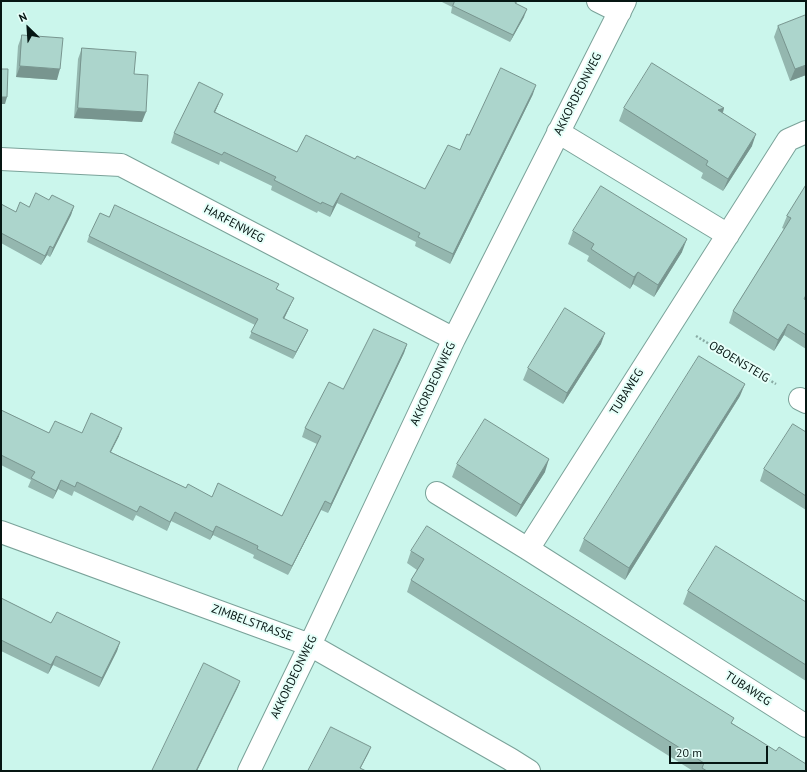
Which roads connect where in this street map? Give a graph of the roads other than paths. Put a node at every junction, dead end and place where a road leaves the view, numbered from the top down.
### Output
1 (598, 1) edge
2 (623, 6) edge
3 (558, 132) junction
4 (806, 132) edge
5 (1, 159) edge
6 (728, 235) junction
7 (454, 339) junction
8 (437, 494) dead end
9 (1, 532) edge
10 (528, 549) junction
11 (310, 645) junction
12 (806, 726) edge
13 (249, 771) edge
14 (529, 771) edge

1 - 2 street
2 - 3 street, AKKORDEONWEG
3 - 6 street
3 - 7 street, AKKORDEONWEG
4 - 6 street, TUBAWEG
5 - 7 street, HARFENWEG
6 - 10 street, TUBAWEG
7 - 11 street, AKKORDEONWEG
8 - 10 street, TUBAWEG
9 - 11 street, ZIMBELSTRASSE
10 - 12 street, TUBAWEG
11 - 13 street, AKKORDEONWEG
11 - 14 street, ZIMBELSTRASSE

